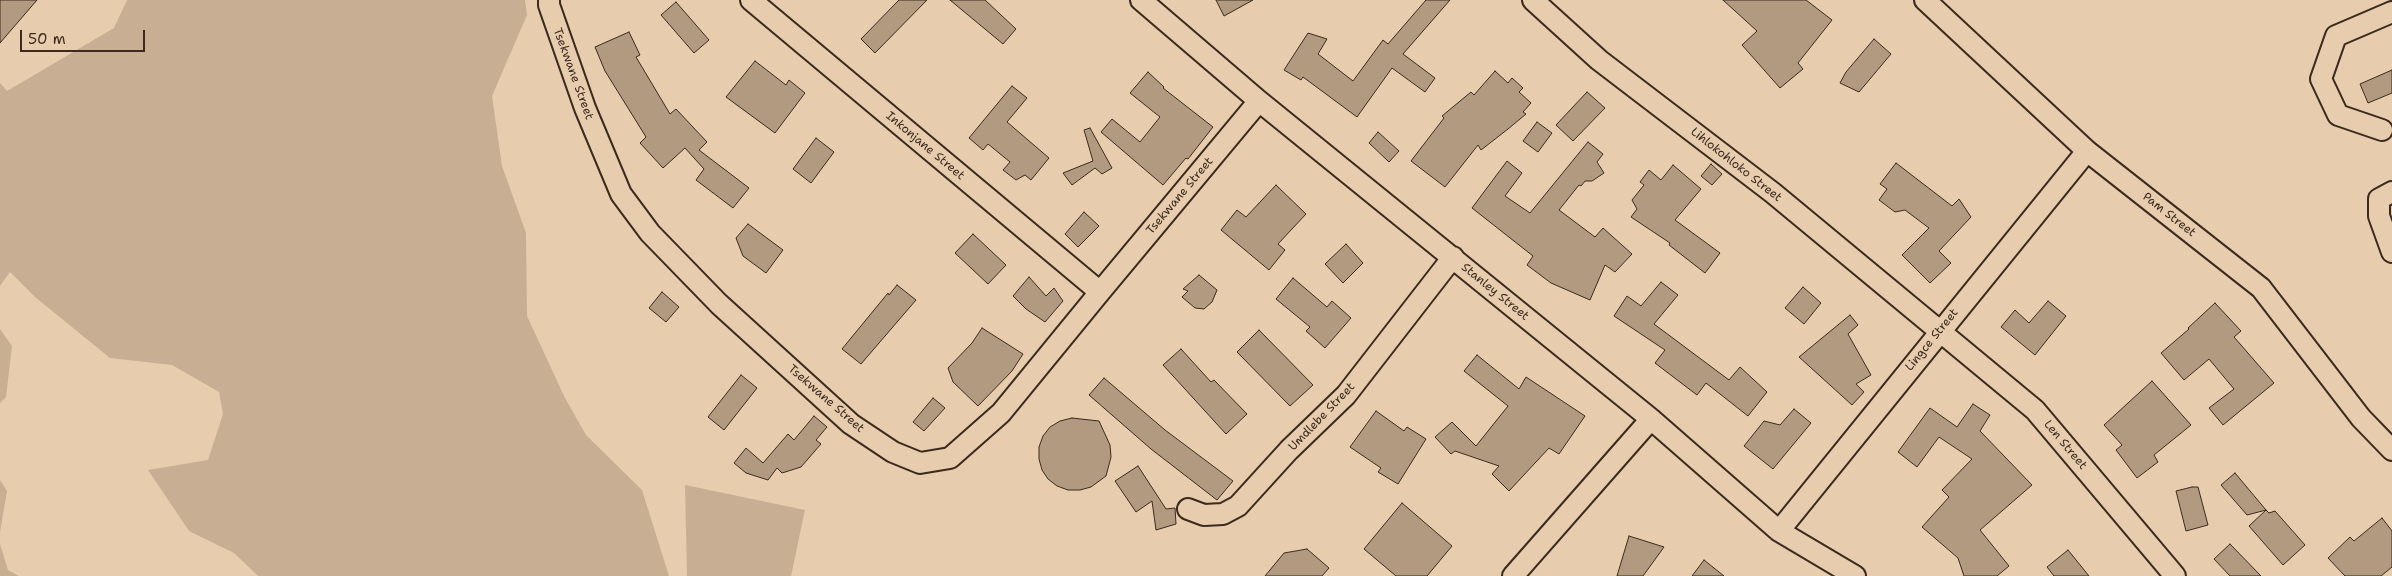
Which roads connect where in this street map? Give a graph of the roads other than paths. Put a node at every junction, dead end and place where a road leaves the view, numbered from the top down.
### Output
1 (549, 0) edge
2 (752, 0) edge
3 (1141, 0) edge
4 (1534, 0) edge
5 (1925, 0) edge
6 (2392, 12) edge
7 (1259, 102) junction
8 (2382, 130) dead end
9 (2087, 151) junction
10 (2392, 192) edge
11 (2392, 252) edge
12 (1452, 257) junction
13 (1100, 292) junction
14 (1939, 330) junction
15 (1651, 419) junction
16 (2392, 450) edge
17 (1188, 509) dead end
18 (1779, 530) junction
19 (1513, 576) edge
20 (1855, 576) edge
21 (2174, 576) edge

1 - 13 street, Tsekwane Street
2 - 13 street, Inkonjane Street
3 - 7 street, Stanley Street
4 - 14 street, Lihlokohloko Street
5 - 9 street, Pam Street
6 - 8 street
7 - 12 street, Stanley Street
7 - 13 street, Tsekwane Street
9 - 14 street, Lingce Street
9 - 16 street, Pam Street
10 - 11 street
12 - 15 street, Stanley Street
12 - 17 street, Umdlebe Street
14 - 18 street, Lingce Street
14 - 21 street, Len Street
15 - 18 street, Stanley Street
15 - 19 street
18 - 20 street, Stanley Street

